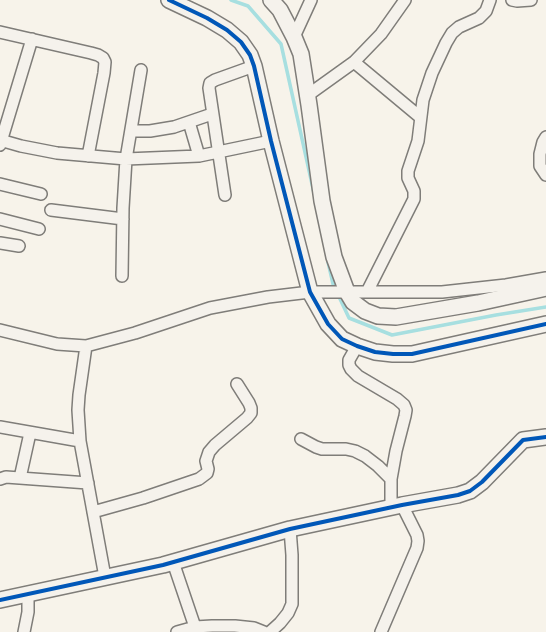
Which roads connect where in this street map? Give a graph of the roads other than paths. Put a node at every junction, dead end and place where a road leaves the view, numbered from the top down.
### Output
1 (168, 0) edge
2 (271, 0) edge
3 (311, 0) edge
4 (405, 0) edge
5 (490, 0) edge
6 (512, 0) edge
7 (531, 0) edge
8 (0, 32) edge
9 (294, 36) junction
10 (32, 39) junction
11 (354, 62) junction
12 (254, 66) junction
13 (141, 70) dead end
14 (308, 95) junction
15 (212, 114) junction
16 (420, 117) junction
17 (189, 122) junction
18 (131, 131) junction
19 (546, 137) edge
20 (271, 141) junction
21 (0, 142) edge
22 (219, 152) junction
23 (88, 156) junction
24 (199, 156) junction
25 (126, 159) junction
26 (546, 175) edge
27 (0, 184) edge
28 (41, 194) dead end
29 (226, 196) dead end
30 (52, 210) dead end
31 (122, 218) junction
32 (0, 219) edge
33 (39, 229) dead end
34 (0, 243) edge
35 (19, 246) dead end
36 (122, 276) dead end
37 (546, 278) edge
38 (546, 288) edge
39 (313, 292) junction
40 (346, 292) junction
41 (367, 292) junction
42 (546, 324) edge
43 (0, 330) edge
44 (86, 346) junction
45 (357, 346) junction
46 (237, 384) dead end
47 (0, 427) edge
48 (30, 432) junction
49 (546, 437) edge
50 (301, 439) dead end
51 (80, 441) junction
52 (20, 478) junction
53 (0, 479) edge
54 (391, 479) junction
55 (88, 483) junction
56 (397, 506) junction
57 (93, 512) junction
58 (290, 529) junction
59 (173, 562) junction
60 (105, 577) junction
61 (28, 595) junction
62 (0, 600) edge
63 (197, 629) edge
64 (24, 632) edge
65 (177, 632) edge
66 (264, 632) edge
67 (270, 632) edge
68 (382, 632) edge

1 - 12 street
2 - 9 street
3 - 9 street
4 - 11 street
5 - 16 street
6 - 7 street
8 - 10 street
9 - 14 street
10 - 21 street
10 - 23 street
11 - 14 street
11 - 16 street
12 - 15 street
12 - 20 street
13 - 18 street
14 - 40 street
15 - 17 street
15 - 22 street
16 - 41 street
17 - 18 street
17 - 24 street
18 - 25 street
19 - 26 street
20 - 22 street
20 - 39 street
21 - 23 street
22 - 24 street
22 - 29 street
23 - 25 street
24 - 25 street
25 - 31 street
27 - 28 street
30 - 31 street
31 - 36 street
32 - 33 street
34 - 35 street
37 - 41 street
38 - 40 street
39 - 40 street
39 - 44 street
39 - 45 street
40 - 41 street
42 - 45 street
43 - 44 street
44 - 51 street
45 - 54 street
46 - 57 street
47 - 48 street
48 - 51 street
48 - 52 street
49 - 56 street
50 - 54 street
51 - 55 street
52 - 53 street
52 - 55 street
54 - 56 street
55 - 57 street
56 - 58 street
56 - 68 street
57 - 60 street
58 - 59 street
58 - 67 street
59 - 60 street
59 - 63 street
60 - 61 street
61 - 62 street
61 - 64 street
63 - 65 street
63 - 66 street

